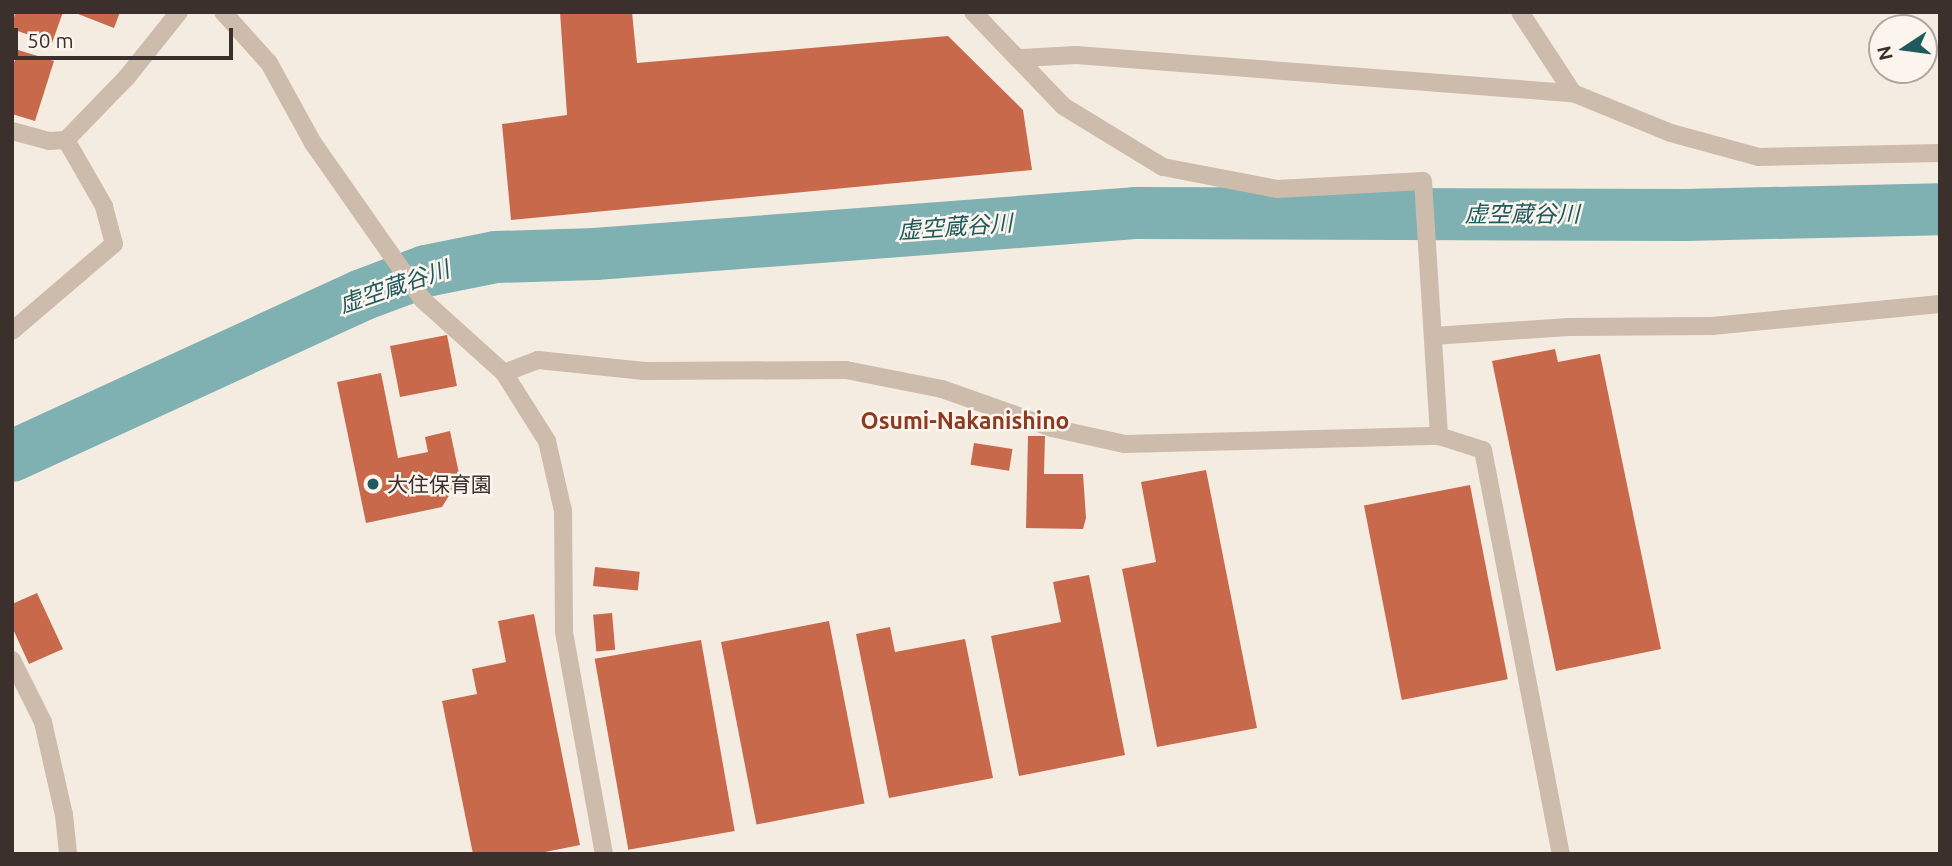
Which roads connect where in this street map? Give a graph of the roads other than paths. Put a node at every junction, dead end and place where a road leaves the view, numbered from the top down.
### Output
1 (179, 12) edge
2 (223, 12) edge
3 (973, 12) edge
4 (1520, 12) edge
5 (1022, 58) junction
6 (1573, 93) junction
7 (12, 131) edge
8 (66, 140) junction
9 (1940, 153) edge
10 (1940, 304) edge
11 (12, 331) edge
12 (1433, 336) junction
13 (504, 373) junction
14 (1439, 436) junction
15 (12, 660) edge
16 (68, 854) edge
17 (604, 854) edge
18 (1561, 854) edge

1 - 8 street
2 - 13 street
3 - 5 street
4 - 6 street
5 - 6 street
5 - 12 street
6 - 9 street
7 - 8 street
8 - 11 street
10 - 12 street
12 - 14 street
13 - 14 street
13 - 17 street
14 - 18 street
15 - 16 street

